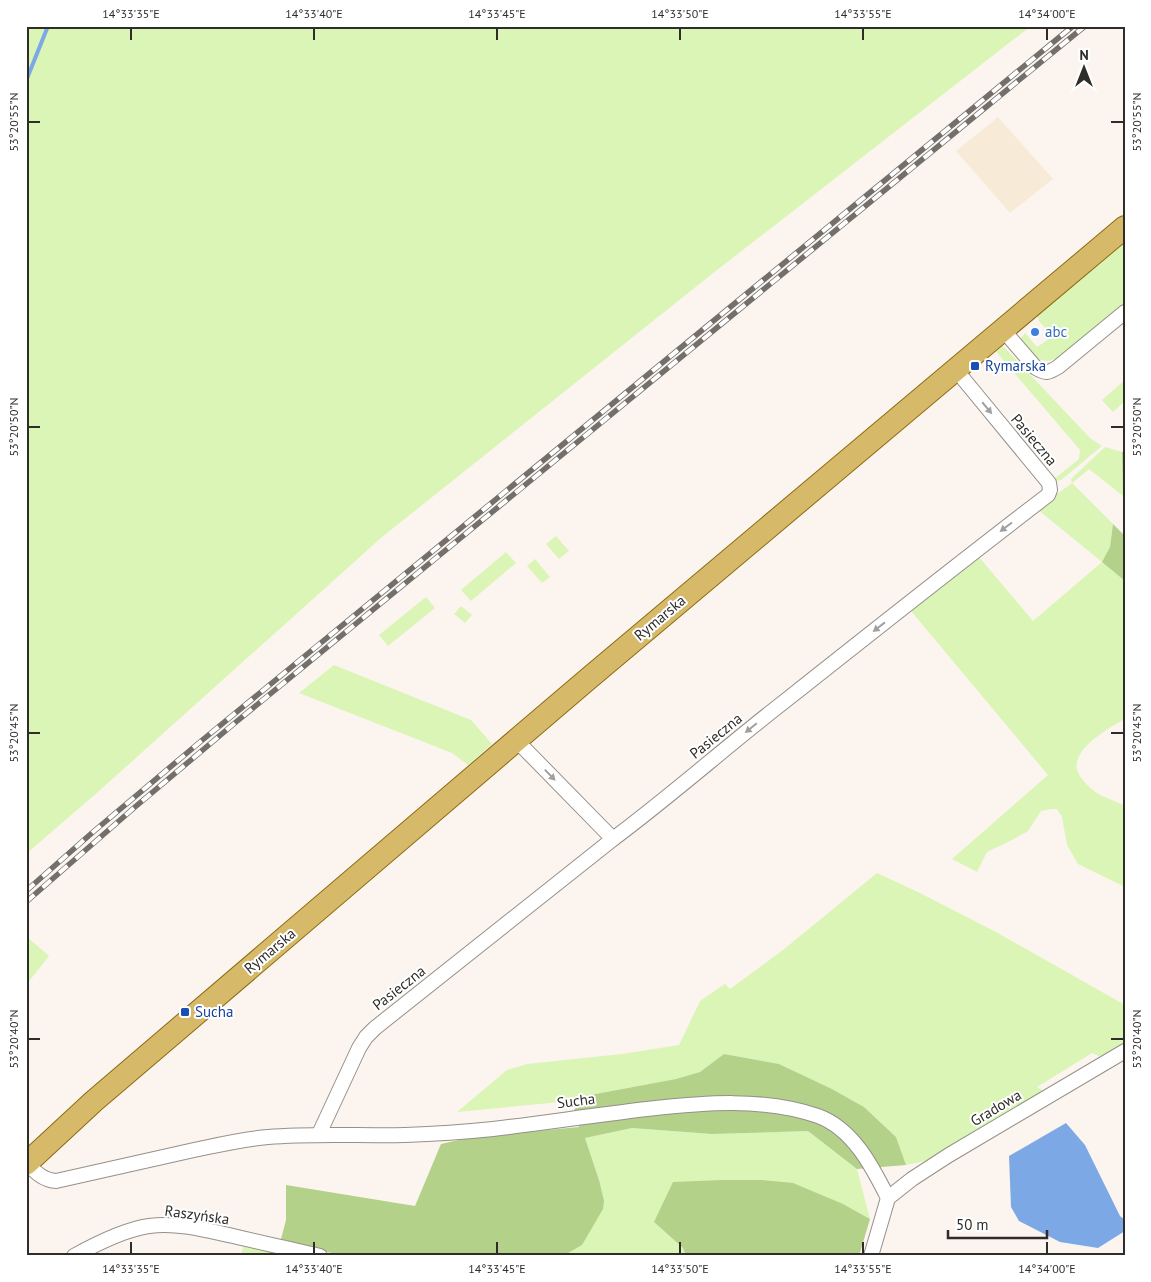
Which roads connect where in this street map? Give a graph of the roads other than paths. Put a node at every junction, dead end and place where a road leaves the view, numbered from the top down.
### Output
1 (1125, 227) edge
2 (1125, 312) edge
3 (1003, 330) junction
4 (956, 370) junction
5 (516, 740) junction
6 (613, 839) junction
7 (1125, 1051) edge
8 (319, 1134) junction
9 (26, 1164) edge
10 (888, 1198) junction
11 (74, 1256) edge
12 (320, 1256) edge
13 (871, 1256) edge

1 - 3 main road, Rymarska
2 - 3 street
3 - 4 main road, Rymarska
4 - 5 main road, Rymarska
4 -> 6 street, Pasieczna
5 -> 6 street
5 - 9 main road, Rymarska
6 - 8 street, Pasieczna
7 - 10 street, Gradowa
8 - 9 street, Sucha
8 - 10 street, Sucha
10 - 13 street
11 - 12 street, Raszyńska

